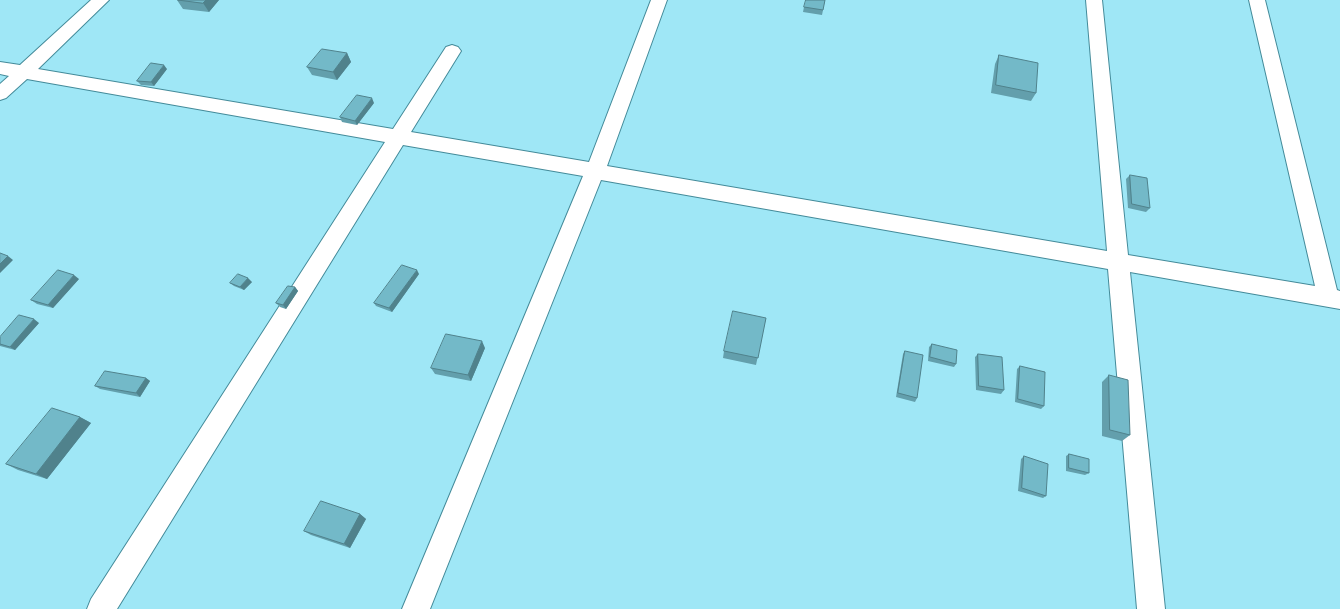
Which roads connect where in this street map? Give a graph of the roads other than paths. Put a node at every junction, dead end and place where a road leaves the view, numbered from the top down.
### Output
1 (101, 0) edge
2 (659, 0) edge
3 (1094, 0) edge
4 (1258, 0) edge
5 (452, 51) dead end
6 (0, 68) edge
7 (24, 72) junction
8 (0, 94) edge
9 (398, 136) junction
10 (595, 171) junction
11 (1118, 261) junction
12 (1334, 299) edge
13 (101, 609) edge
14 (416, 609) edge
15 (1151, 609) edge

1 - 7 street
2 - 10 street
3 - 11 street
4 - 12 street
5 - 9 street
6 - 7 street
7 - 8 street
7 - 9 street
9 - 10 street
9 - 13 street
10 - 11 street
10 - 14 street
11 - 12 street
11 - 15 street

